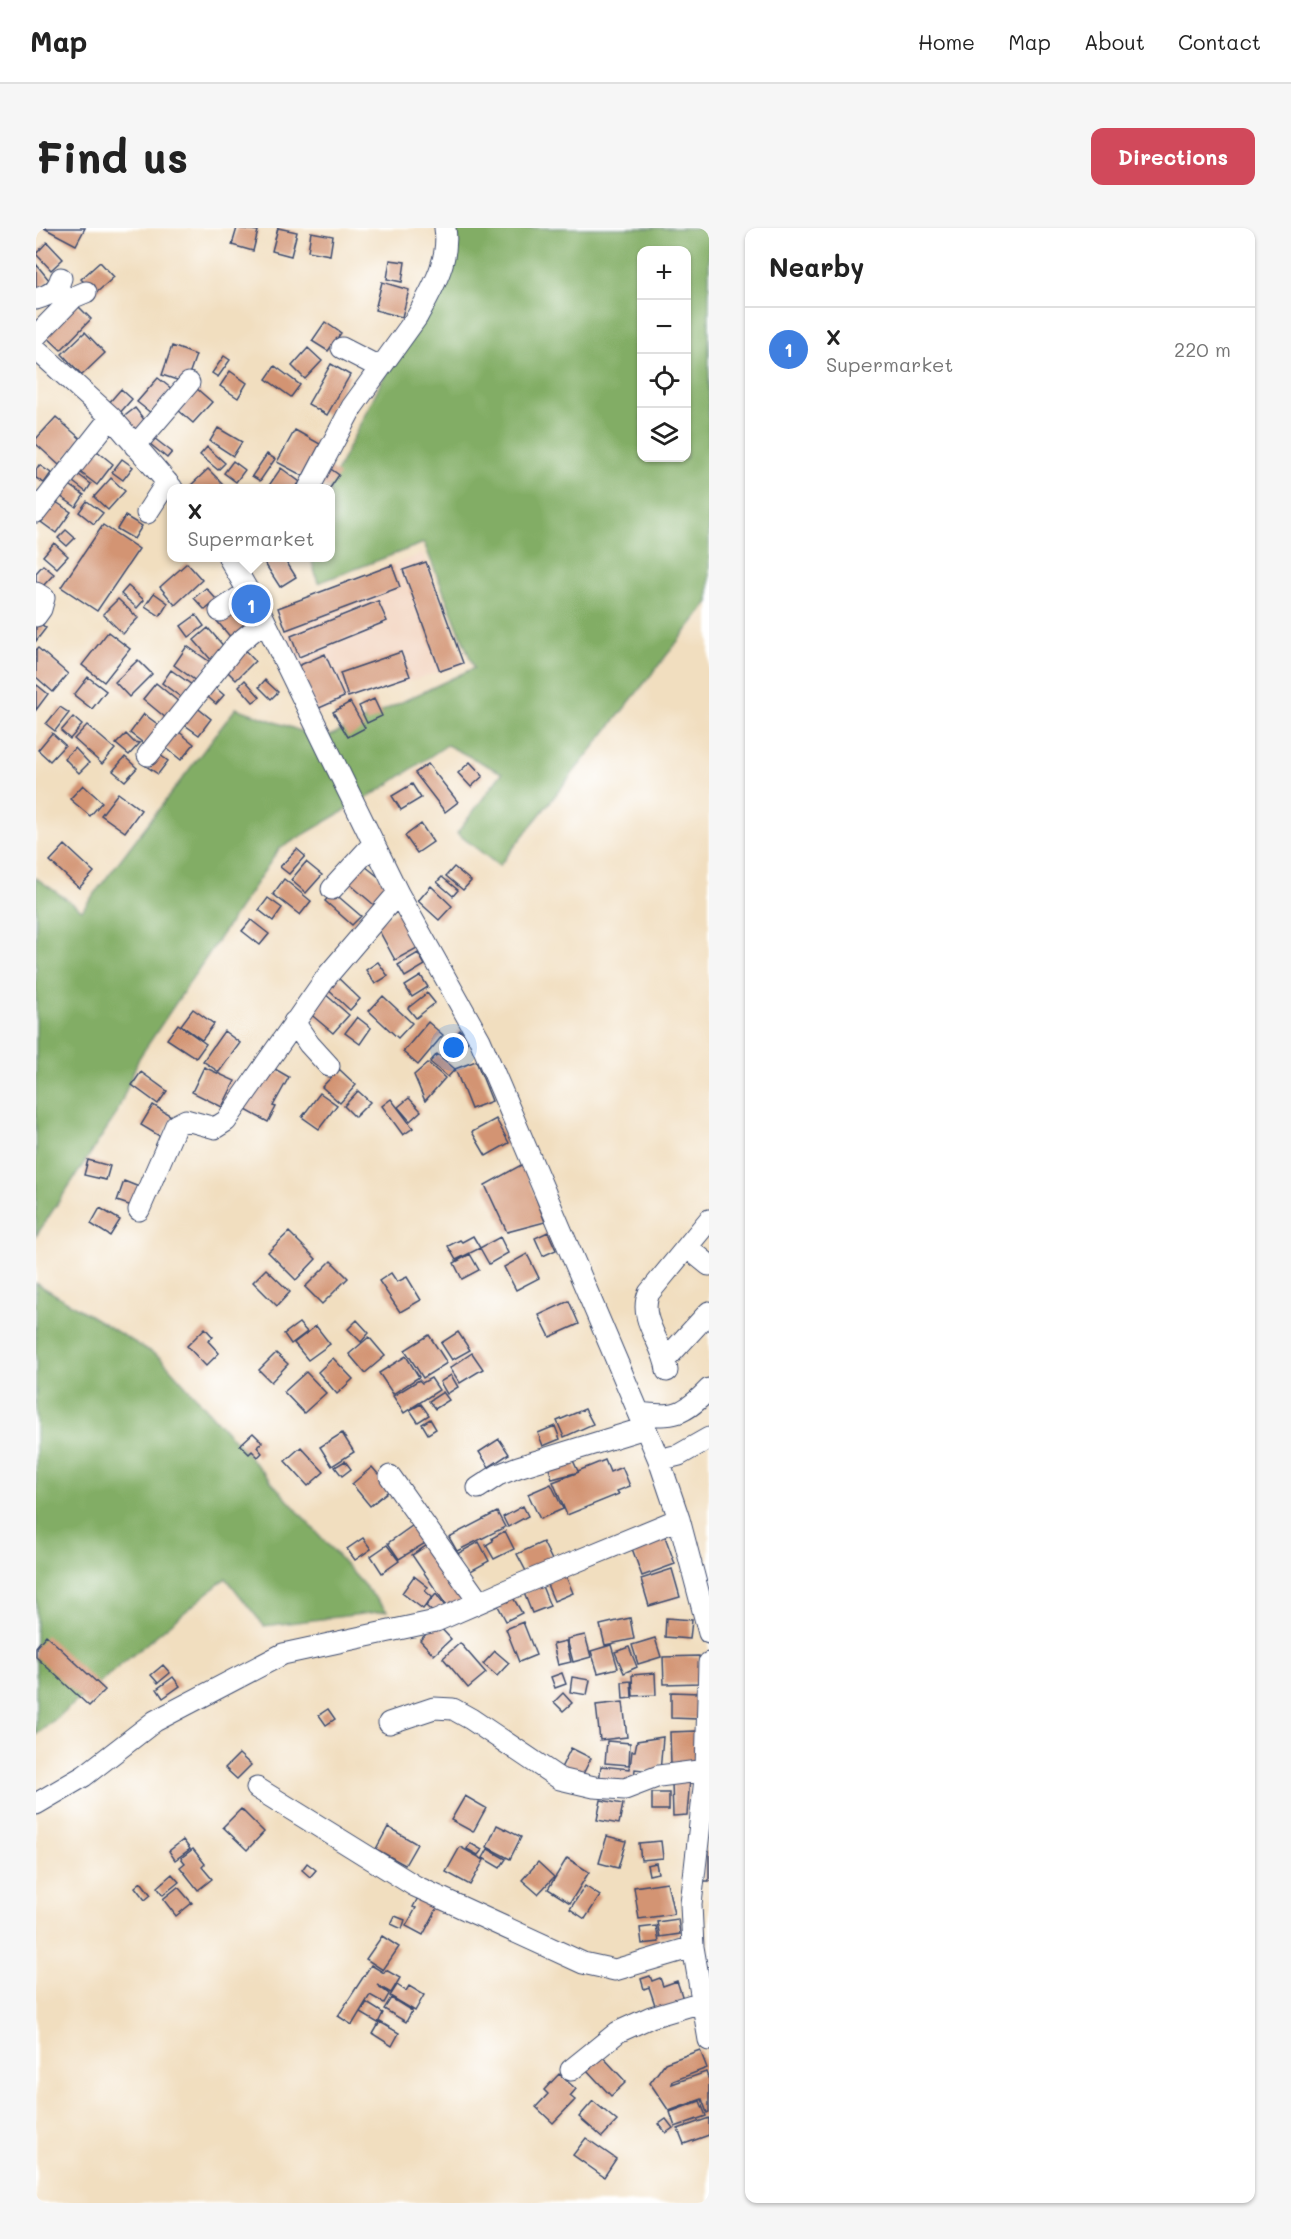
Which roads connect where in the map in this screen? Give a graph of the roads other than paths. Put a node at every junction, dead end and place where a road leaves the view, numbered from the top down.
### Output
1 (446, 228) edge
2 (61, 278) dead end
3 (86, 292) dead end
4 (36, 299) edge
5 (36, 336) edge
6 (342, 348) dead end
7 (36, 349) edge
8 (379, 367) junction
9 (189, 383) dead end
10 (111, 417) junction
11 (135, 446) junction
12 (167, 484) edge
13 (312, 484) edge
14 (167, 488) edge
15 (36, 512) edge
16 (147, 513) dead end
17 (238, 562) edge
18 (248, 591) junction
19 (36, 593) edge
20 (220, 611) dead end
21 (36, 616) edge
22 (265, 621) junction
23 (148, 755) dead end
24 (374, 843) junction
25 (333, 889) dead end
26 (398, 893) junction
27 (294, 1022) junction
28 (329, 1066) dead end
29 (139, 1210) dead end
30 (709, 1220) edge
31 (688, 1248) junction
32 (709, 1265) edge
33 (709, 1312) edge
34 (709, 1389) edge
35 (642, 1420) junction
36 (709, 1438) edge
37 (658, 1461) junction
38 (390, 1476) dead end
39 (478, 1488) dead end
40 (679, 1519) junction
41 (479, 1602) junction
42 (709, 1633) edge
43 (709, 1663) edge
44 (389, 1723) dead end
45 (706, 1770) junction
46 (257, 1788) dead end
47 (36, 1804) edge
48 (693, 1947) junction
49 (702, 2002) junction
50 (709, 2040) edge
51 (571, 2070) dead end

1 - 8 street
2 - 4 street
3 - 5 street
6 - 8 street
7 - 10 street
8 - 13 street
9 - 11 street
10 - 11 street
10 - 15 street
11 - 12 street
14 - 16 street
17 - 18 street
18 - 20 street
18 - 22 street
19 - 21 street
22 - 23 street
22 - 24 street
24 - 25 street
24 - 26 street
26 - 27 street
26 - 35 street
27 - 28 street
27 - 29 street
30 - 31 street
31 - 32 street
31 - 33 street
34 - 35 street
35 - 37 street
35 - 39 street
36 - 37 street
37 - 40 street
38 - 41 street
40 - 41 street
40 - 42 street
41 - 47 street
43 - 45 street
44 - 45 street
45 - 48 street
46 - 48 street
48 - 49 street
49 - 50 street
49 - 51 street

